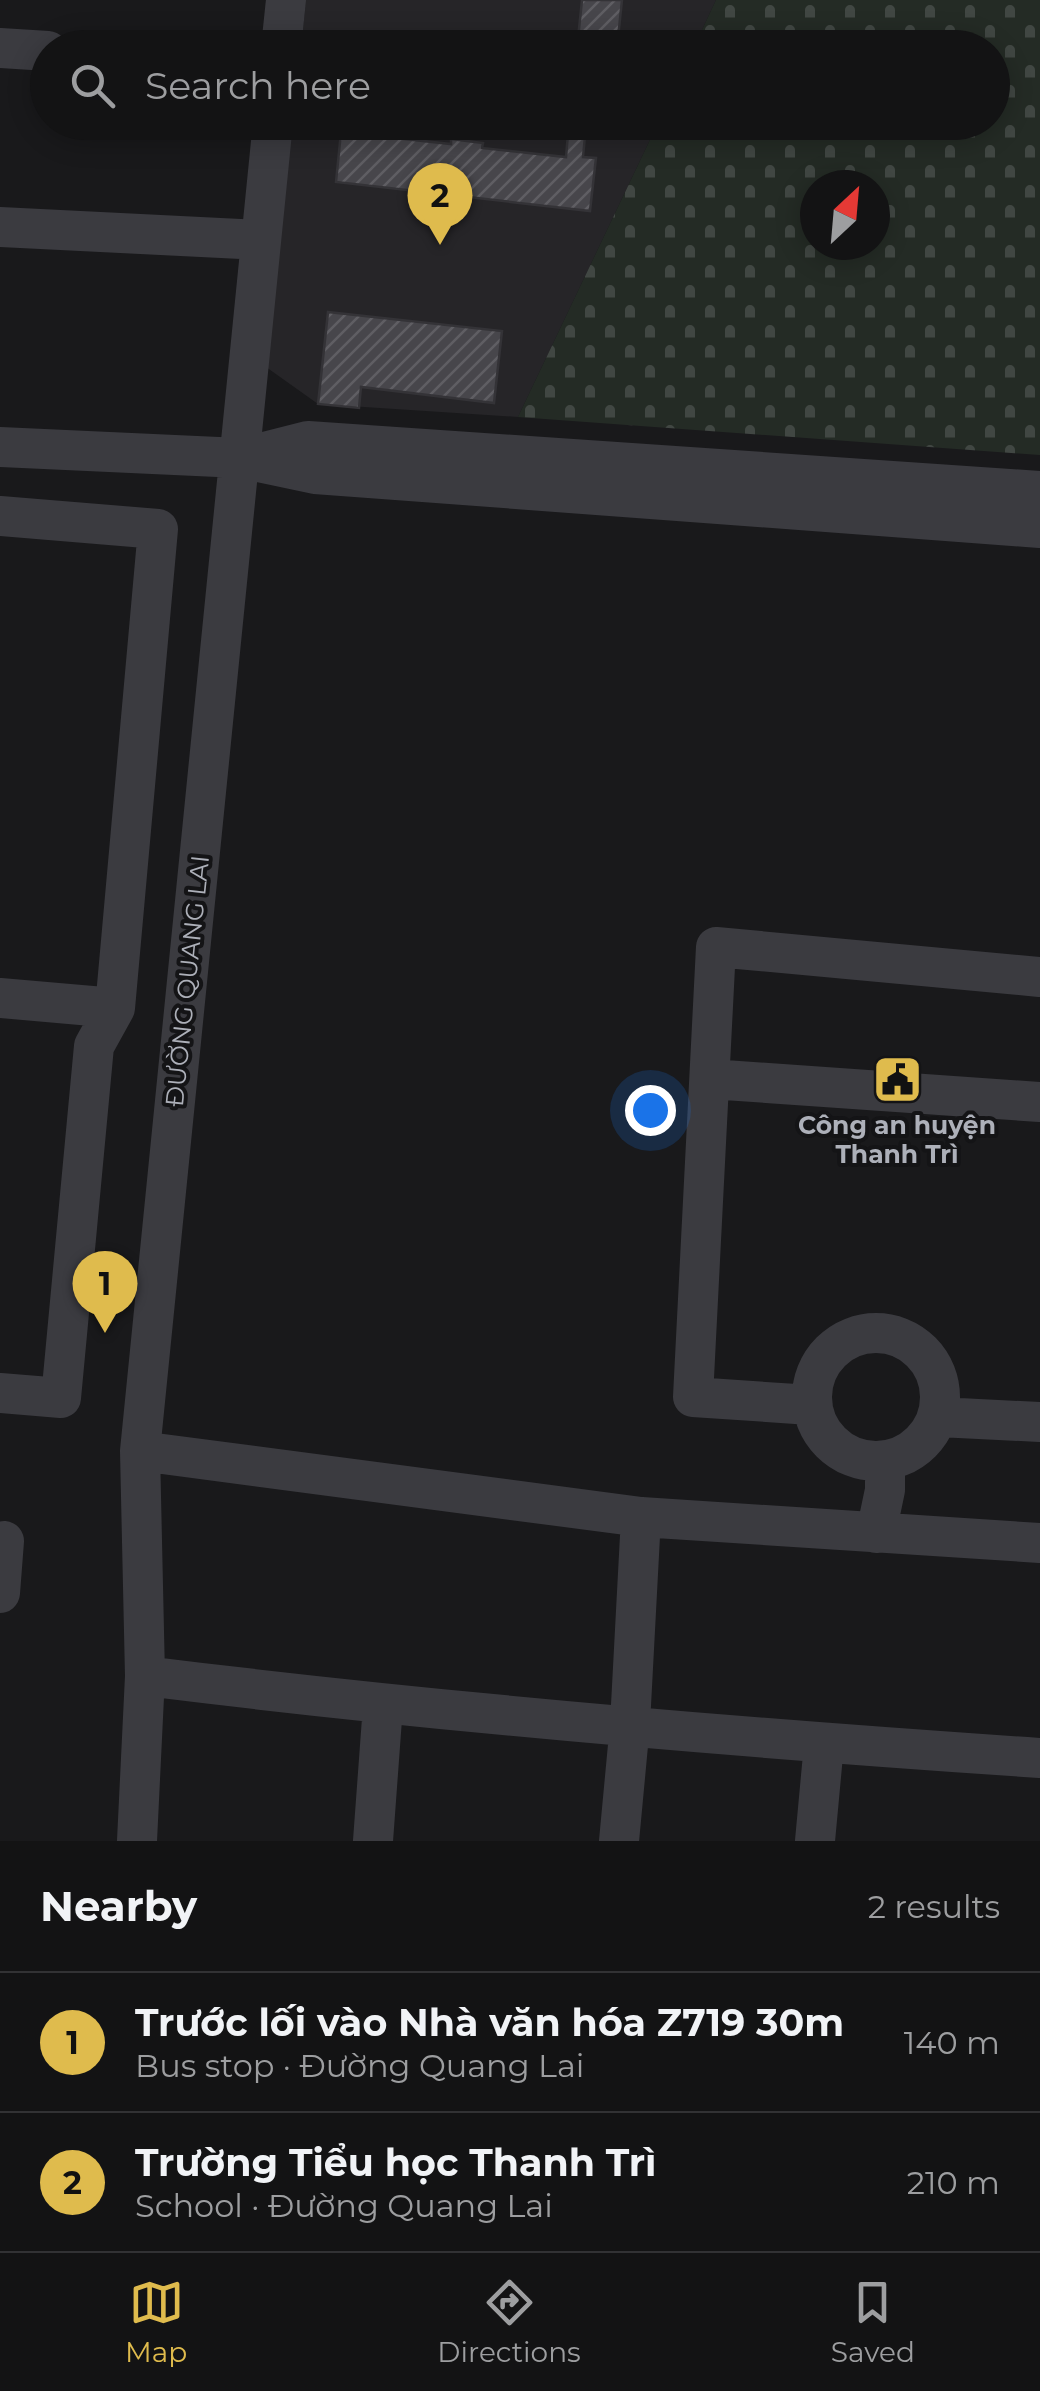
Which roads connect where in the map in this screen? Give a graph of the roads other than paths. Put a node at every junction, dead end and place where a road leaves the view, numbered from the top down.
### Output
1 (286, 0) edge
2 (283, 30) edge
3 (0, 48) edge
4 (30, 50) edge
5 (271, 140) edge
6 (0, 227) edge
7 (260, 240) junction
8 (0, 448) edge
9 (240, 458) junction
10 (725, 487) junction
11 (1040, 491) edge
12 (0, 516) edge
13 (1040, 528) edge
14 (1040, 977) edge
15 (0, 998) edge
16 (115, 1008) junction
17 (710, 1080) junction
18 (1040, 1102) edge
19 (0, 1393) edge
20 (810, 1405) junction
21 (939, 1416) junction
22 (1040, 1422) edge
23 (140, 1451) junction
24 (886, 1462) junction
25 (642, 1517) junction
26 (876, 1533) junction
27 (4, 1540) dead end
28 (1040, 1543) edge
29 (0, 1593) edge
30 (145, 1676) junction
31 (383, 1705) junction
32 (630, 1724) junction
33 (824, 1744) junction
34 (1040, 1758) edge
35 (137, 1841) edge
36 (373, 1841) edge
37 (619, 1841) edge
38 (815, 1841) edge

1 - 2 street
3 - 4 street
5 - 7 street, ĐƯỜNG QUANG LAI
6 - 7 street
7 - 9 street, ĐƯỜNG QUANG LAI
8 - 9 street
9 - 10 street
9 - 23 street, ĐƯỜNG QUANG LAI
10 - 11 street
10 - 13 street
12 - 16 street
14 - 17 street
15 - 16 street
16 - 19 street
17 - 18 street
17 - 20 street
20 - 21 street
20 - 24 street
21 - 22 street
21 - 24 street
23 - 25 street
23 - 30 street, ĐƯỜNG QUANG LAI
24 - 26 street
25 - 26 street
25 - 32 street
26 - 28 street
27 - 29 street
30 - 31 street
30 - 35 street, ĐƯỜNG QUANG LAI
31 - 32 street
31 - 36 street
32 - 33 street
32 - 37 street
33 - 34 street
33 - 38 street

